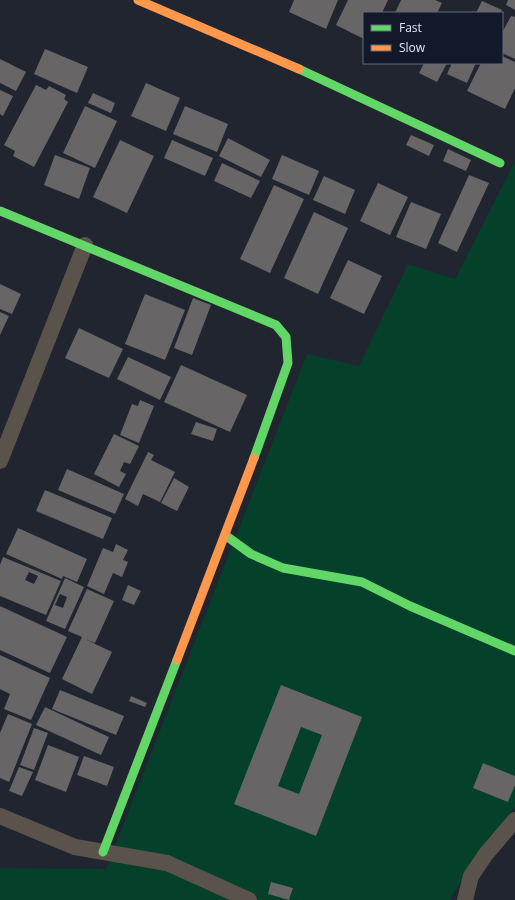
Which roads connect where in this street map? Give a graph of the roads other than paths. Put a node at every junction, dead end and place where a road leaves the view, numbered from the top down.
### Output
1 (138, 0) edge
2 (500, 163) dead end
3 (0, 211) edge
4 (85, 245) junction
5 (0, 461) edge
6 (225, 535) junction
7 (515, 651) edge
8 (0, 816) edge
9 (515, 820) edge
10 (103, 852) junction
11 (249, 900) edge
12 (465, 900) edge

1 - 2 street
3 - 4 street
4 - 5 street
4 - 6 street
6 - 7 street
6 - 10 street
8 - 10 street
9 - 12 street
10 - 11 street

